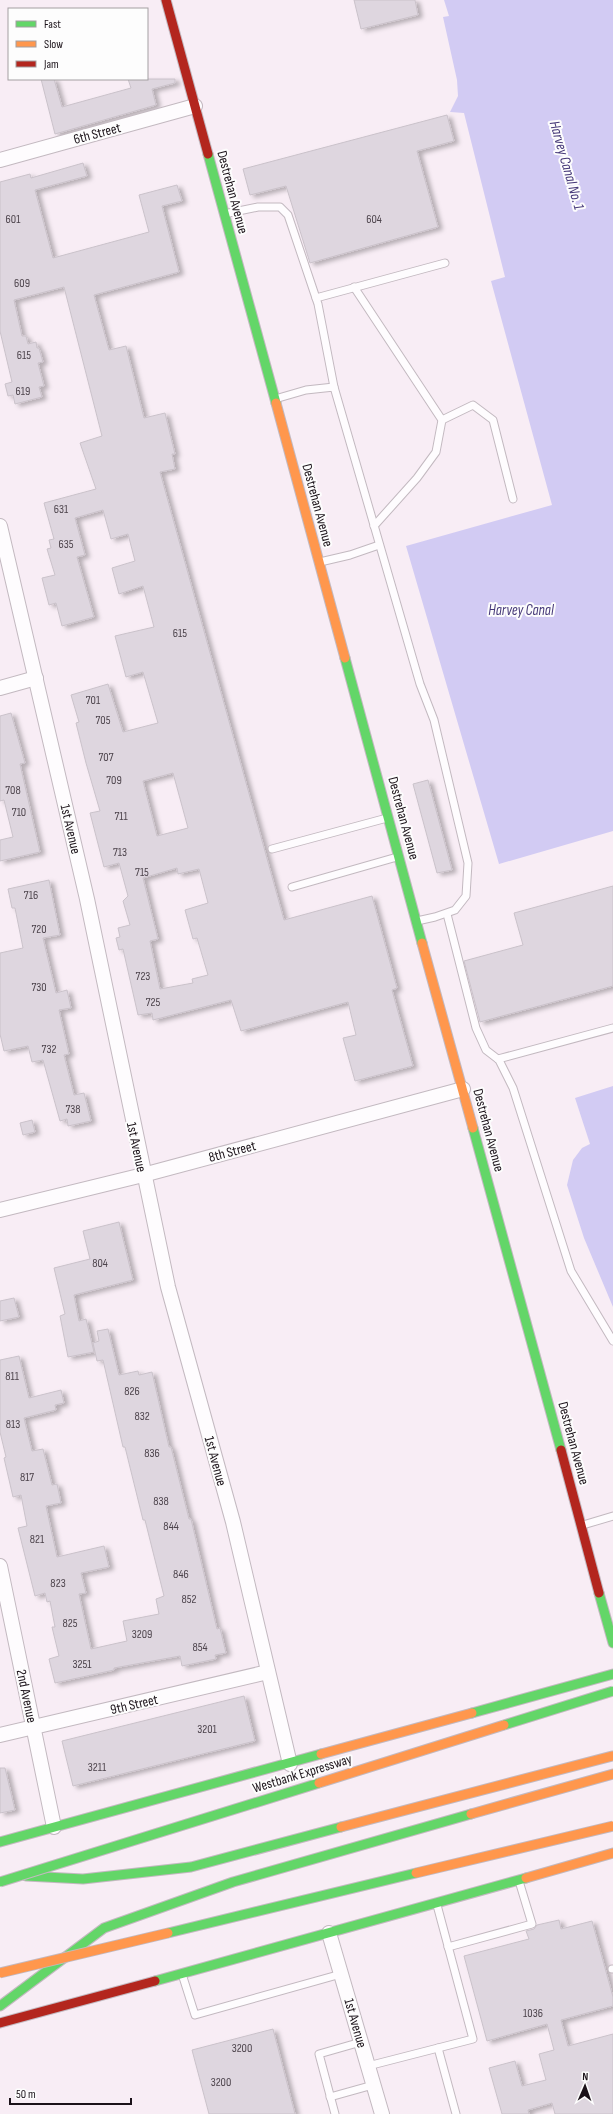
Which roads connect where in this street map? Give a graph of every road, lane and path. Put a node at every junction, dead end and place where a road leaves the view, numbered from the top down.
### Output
1 (166, 0) edge
2 (195, 106) junction
3 (0, 160) edge
4 (224, 214) junction
5 (445, 263) dead end
6 (354, 287) junction
7 (316, 298) junction
8 (334, 387) junction
9 (275, 399) junction
10 (442, 420) junction
11 (513, 498) dead end
12 (0, 526) edge
13 (374, 526) junction
14 (379, 545) junction
15 (319, 562) junction
16 (36, 678) junction
17 (0, 688) edge
18 (389, 817) junction
19 (272, 849) dead end
20 (400, 857) junction
21 (292, 887) dead end
22 (447, 914) junction
23 (417, 921) junction
24 (613, 1028) edge
25 (498, 1059) junction
26 (463, 1089) junction
27 (143, 1175) junction
28 (0, 1210) edge
29 (613, 1341) edge
30 (613, 1516) edge
31 (582, 1526) junction
32 (0, 1566) edge
33 (613, 1643) edge
34 (268, 1672) junction
35 (613, 1674) edge
36 (613, 1691) edge
37 (33, 1728) junction
38 (0, 1736) edge
39 (612, 1756) edge
40 (290, 1764) junction
41 (613, 1774) edge
42 (613, 1826) edge
43 (54, 1827) junction
44 (0, 1842) edge
45 (613, 1853) edge
46 (0, 1875) edge
47 (519, 1880) junction
48 (0, 1882) edge
49 (437, 1903) junction
50 (329, 1933) junction
51 (448, 1946) junction
52 (181, 1972) junction
53 (0, 1973) edge
54 (341, 1974) junction
55 (0, 2006) edge
56 (0, 2023) edge
57 (361, 2042) junction
58 (438, 2048) junction
59 (368, 2066) junction
60 (373, 2085) junction
61 (330, 2097) junction
62 (335, 2114) edge
63 (382, 2114) edge
64 (456, 2114) edge

1 - 2 main road, Destrehan Avenue
2 - 3 street, 6th Street
2 - 4 main road, Destrehan Avenue
4 - 7 lane
4 - 9 main road, Destrehan Avenue
5 - 6 lane
6 - 7 lane
6 - 10 lane
7 - 8 lane
8 - 9 lane
8 - 13 lane
9 - 15 main road, Destrehan Avenue
10 - 11 lane
10 - 13 lane
12 - 16 street, 1st Avenue
13 - 14 lane
14 - 15 lane
14 - 22 lane
15 - 18 main road, Destrehan Avenue
16 - 17 street
16 - 27 street, 1st Avenue
18 - 19 lane
18 - 20 main road, Destrehan Avenue
20 - 21 lane
20 - 23 main road, Destrehan Avenue
22 - 23 lane
22 - 25 lane
23 - 26 main road, Destrehan Avenue
24 - 25 lane
25 - 29 lane
26 - 27 street, 8th Street
26 - 31 main road, Destrehan Avenue
27 - 28 street, 8th Street
27 - 34 street, 1st Avenue
30 - 31 lane
31 - 33 main road, Destrehan Avenue
32 - 37 street, 2nd Avenue
34 - 37 street, 9th Street
34 - 40 street, 1st Avenue
35 - 40 main road, Westbank Expressway
36 - 48 main road, Westbank Expressway, bridge
37 - 38 street, 9th Street
37 - 43 street, 2nd Avenue
39 - 46 main road
40 - 43 main road, Westbank Expressway
41 - 55 main road
42 - 53 main road, bridge
43 - 44 main road, Westbank Expressway
45 - 47 main road
47 - 49 main road
47 - 51 lane
49 - 50 main road
49 - 51 lane
50 - 52 main road
50 - 54 street, 1st Avenue
51 - 58 lane
52 - 54 lane
52 - 56 main road
54 - 57 street, 1st Avenue
57 - 59 street, 1st Avenue
57 - 61 lane
58 - 59 lane
58 - 64 lane
59 - 60 street, 1st Avenue
60 - 61 lane
60 - 63 street, 1st Avenue
61 - 62 lane

